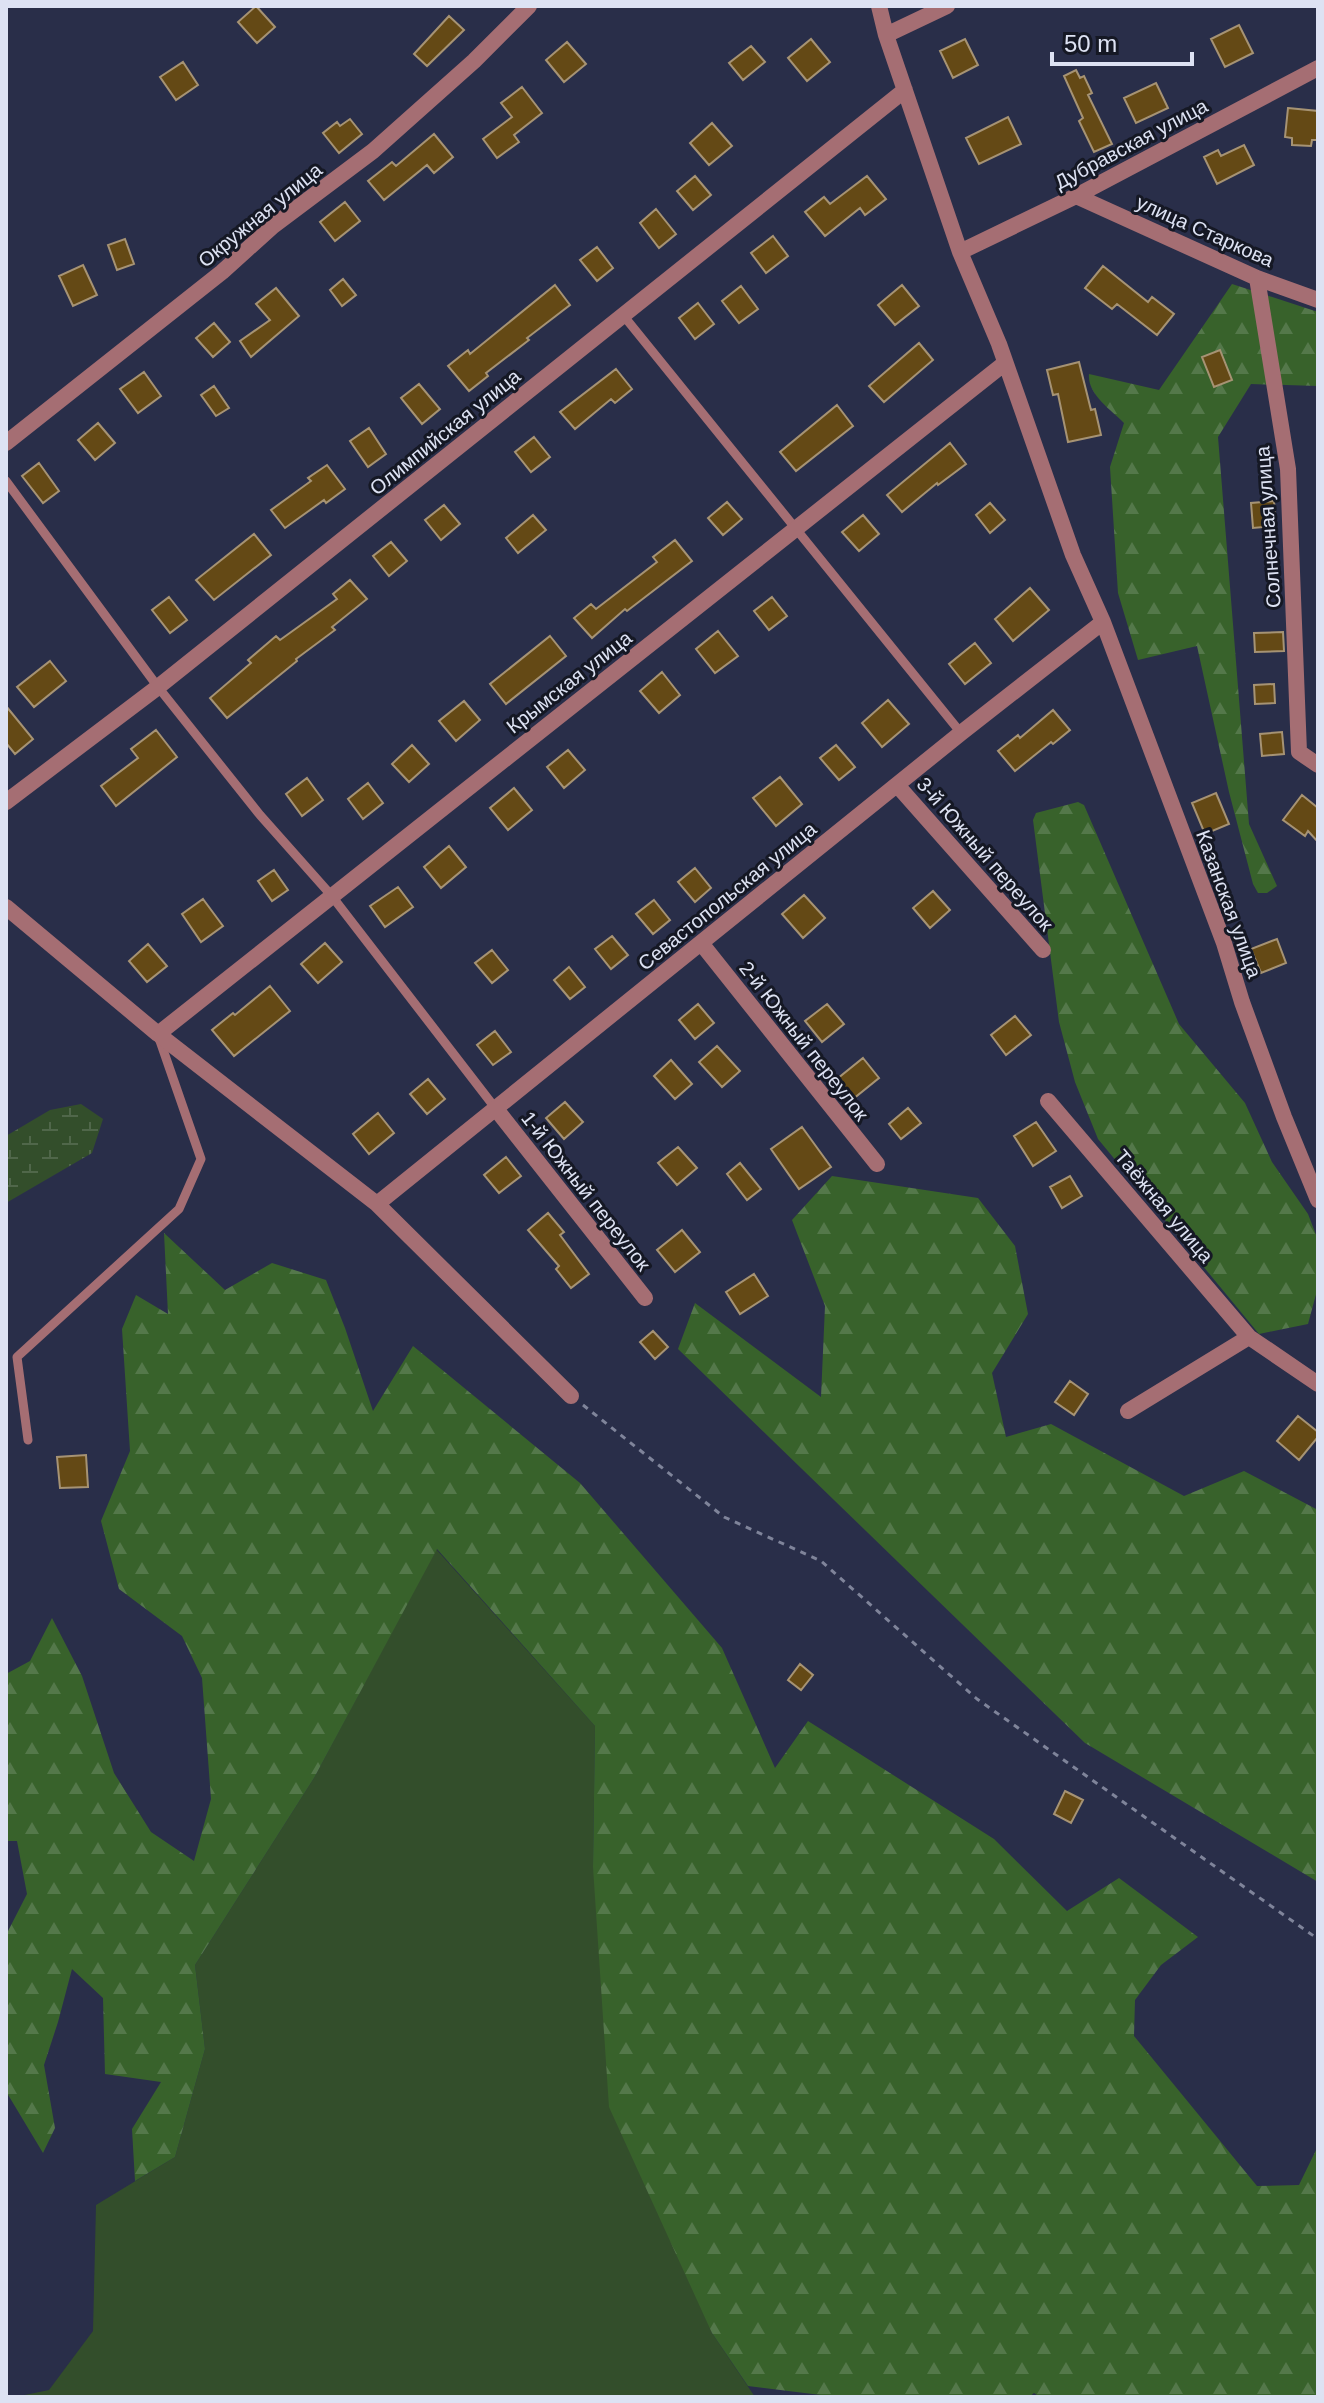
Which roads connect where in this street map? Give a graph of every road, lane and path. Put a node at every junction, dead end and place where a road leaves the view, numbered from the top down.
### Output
1 (529, 6) edge
2 (879, 6) edge
3 (947, 6) edge
4 (886, 35) junction
5 (1318, 68) edge
6 (905, 90) junction
7 (1076, 196) junction
8 (960, 252) junction
9 (1257, 278) junction
10 (1318, 300) edge
11 (623, 315) junction
12 (1005, 363) junction
13 (6, 443) edge
14 (6, 481) edge
15 (795, 529) junction
16 (1103, 622) junction
17 (158, 687) junction
18 (961, 733) junction
19 (1318, 765) edge
20 (897, 785) junction
21 (6, 802) edge
22 (331, 895) junction
23 (6, 907) edge
24 (701, 943) junction
25 (1043, 950) dead end
26 (158, 1034) junction
27 (1048, 1101) dead end
28 (496, 1109) junction
29 (877, 1164) dead end
30 (1318, 1200) edge
31 (377, 1204) junction
32 (645, 1298) dead end
33 (1249, 1337) junction
34 (1318, 1384) edge
35 (571, 1396) joint
36 (1128, 1411) dead end
37 (28, 1440) dead end
38 (1318, 1939) edge

1 - 13 street, Окружная улица
2 - 4 street, Казанская улица
3 - 4 street
4 - 6 street, Казанская улица
5 - 7 street, Дубравская улица
6 - 8 street, Казанская улица
6 - 11 street, Олимпийская улица
7 - 8 street, Дубравская улица
7 - 9 street, улица Старкова
8 - 12 street, Казанская улица
9 - 10 street, улица Старкова
9 - 19 street, Солнечная улица
11 - 15 lane
11 - 17 street, Олимпийская улица
12 - 15 street, Крымская улица
12 - 16 street, Казанская улица
14 - 17 lane
15 - 18 lane
15 - 22 street, Крымская улица
16 - 18 street, Севастопольская улица
16 - 30 street, Казанская улица
17 - 21 street, Олимпийская улица
17 - 22 lane
18 - 20 street, Севастопольская улица
20 - 24 street, Севастопольская улица
20 - 25 street, 3-й Южный переулок
22 - 26 street, Крымская улица
22 - 28 lane
23 - 26 street
24 - 28 street, Севастопольская улица
24 - 29 street, 2-й Южный переулок
26 - 31 street
26 - 37 lane
27 - 33 street, Таёжная улица
28 - 31 street, Севастопольская улица
28 - 32 street, 1-й Южный переулок
31 - 35 street
33 - 34 street, Таёжная улица
33 - 36 street
35 - 38 path

